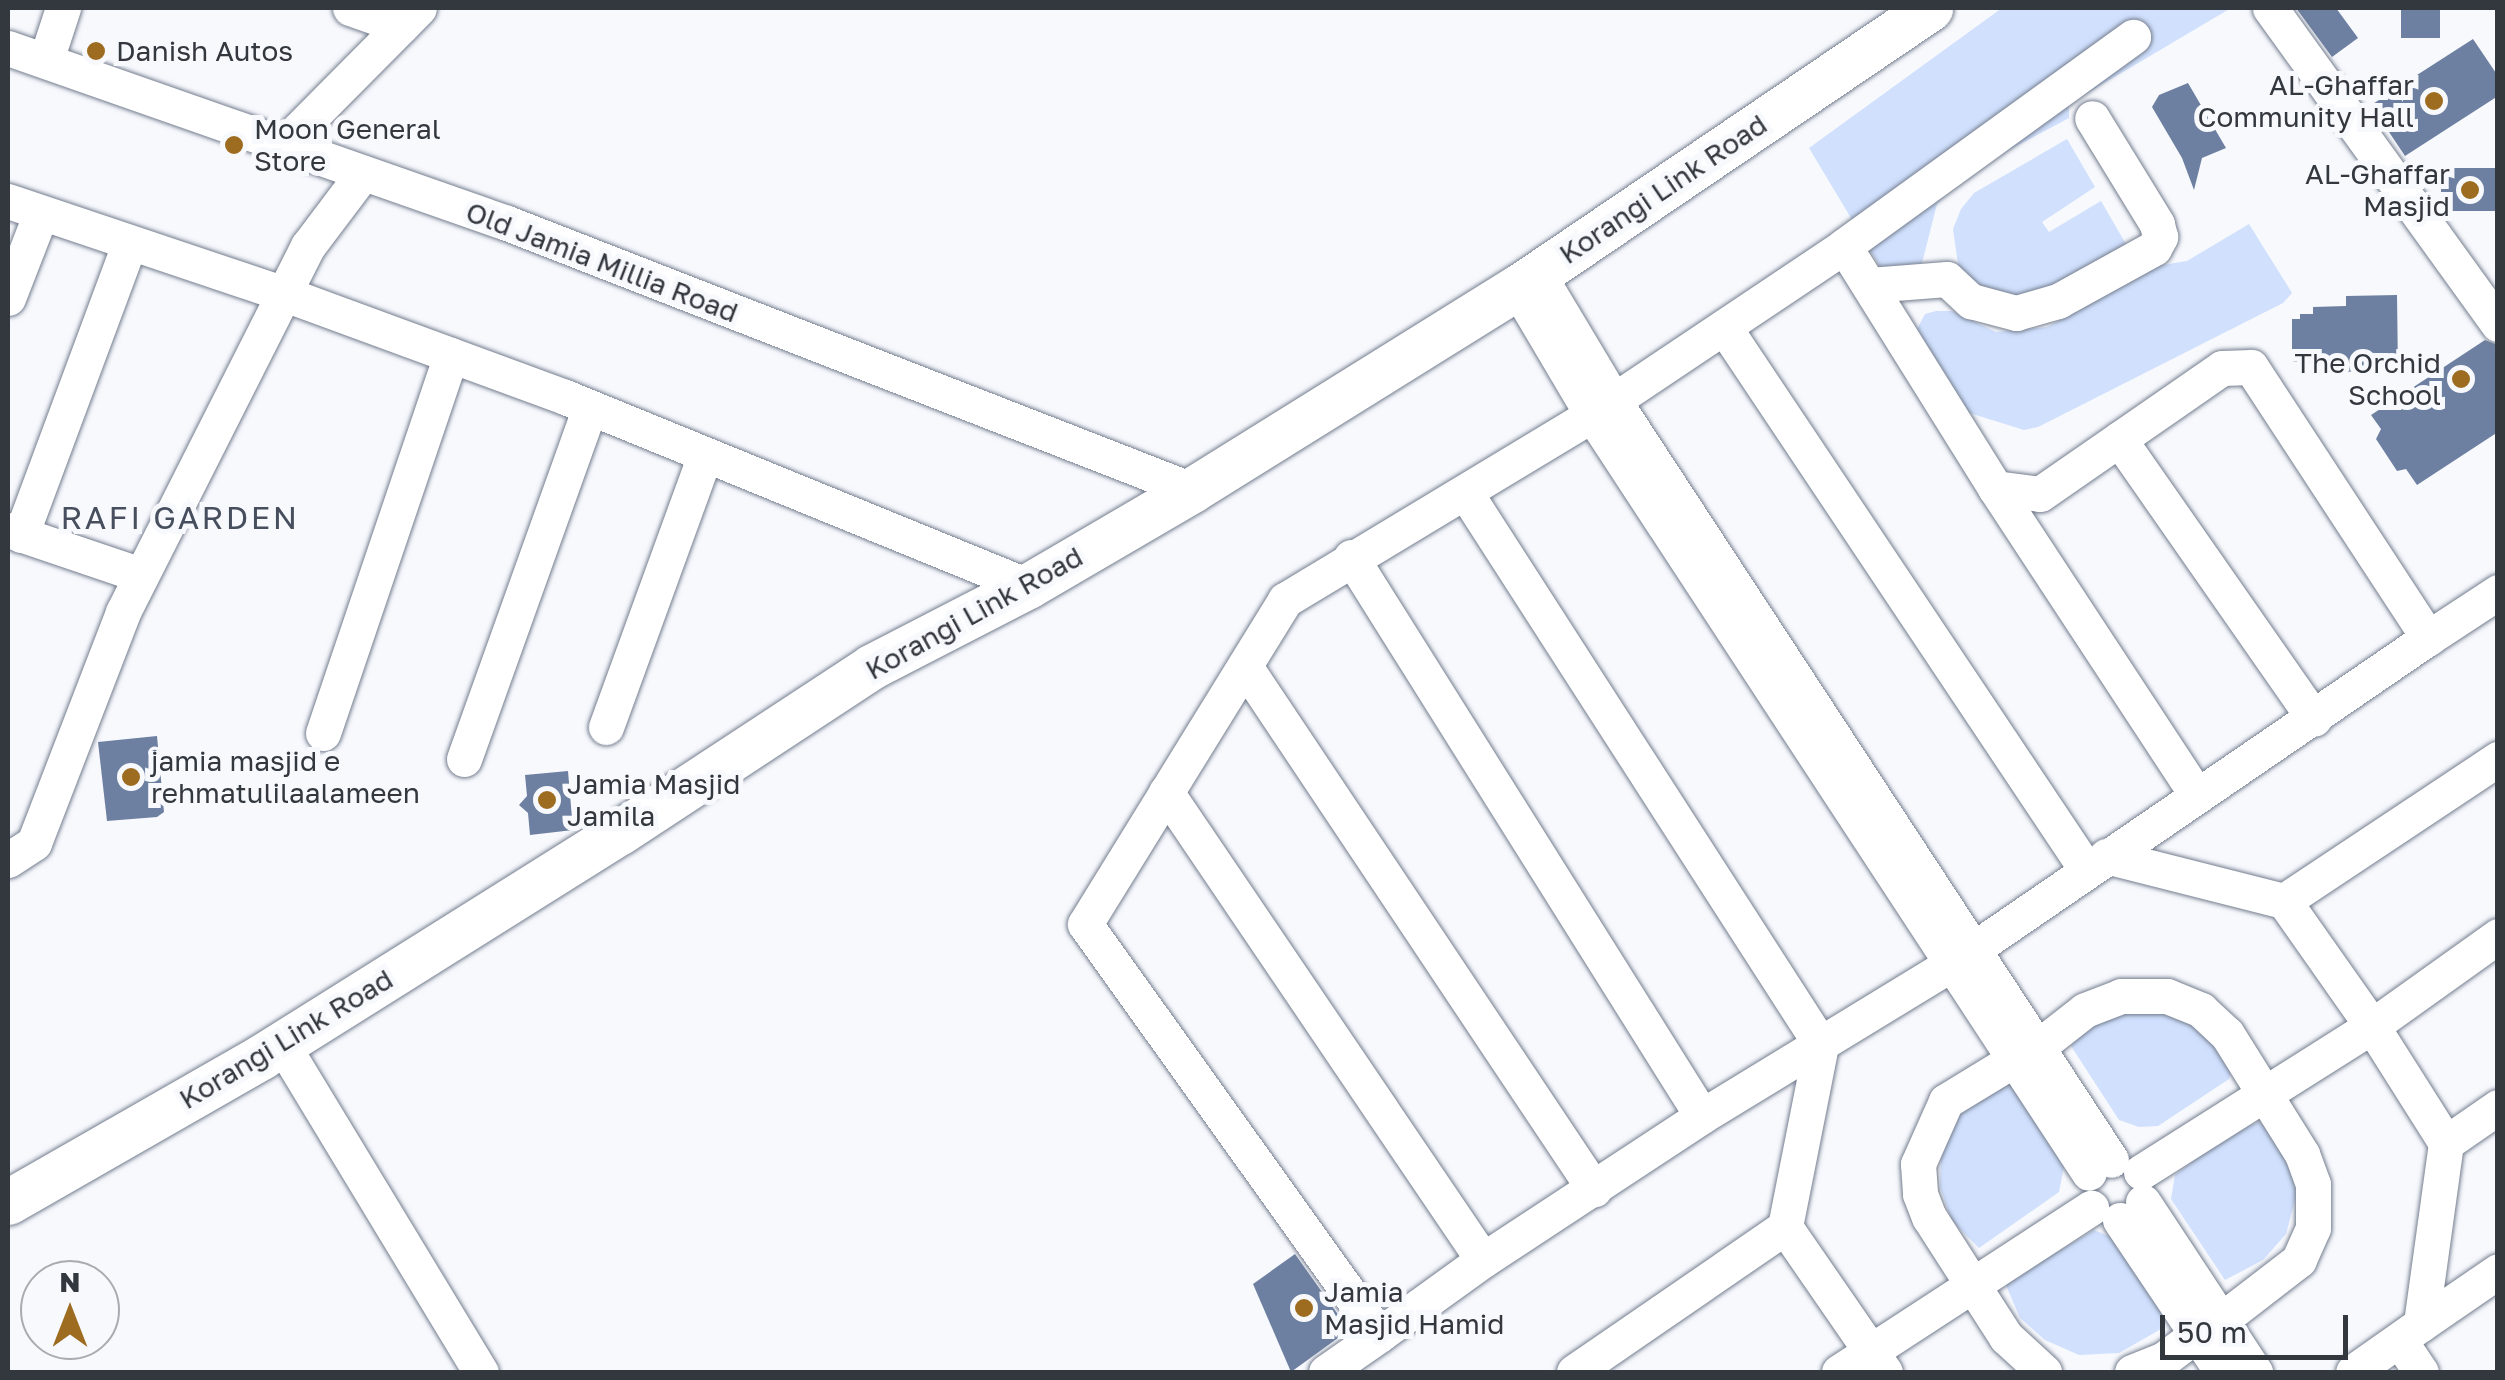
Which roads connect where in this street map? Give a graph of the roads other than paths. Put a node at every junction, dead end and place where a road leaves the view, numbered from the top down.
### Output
1 (63, 8) edge
2 (350, 8) edge
3 (1930, 8) edge
4 (2270, 8) edge
5 (410, 17) edge
6 (2133, 37) dead end
7 (8, 48) edge
8 (46, 60) junction
9 (2092, 118) dead end
10 (285, 142) junction
11 (363, 172) junction
12 (24, 207) edge
13 (130, 244) junction
14 (1844, 246) junction
15 (1527, 281) junction
16 (1868, 285) junction
17 (285, 294) junction
18 (8, 298) edge
19 (2498, 324) edge
20 (1724, 327) junction
21 (450, 355) junction
22 (590, 408) junction
23 (1603, 408) junction
24 (2119, 439) junction
25 (705, 455) junction
26 (1995, 488) junction
27 (1192, 490) junction
28 (1465, 492) junction
29 (14, 533) edge
30 (1351, 556) junction
31 (141, 575) junction
32 (1028, 586) junction
33 (2498, 592) edge
34 (2428, 638) junction
35 (1246, 668) junction
36 (2314, 719) junction
37 (606, 727) dead end
38 (323, 732) dead end
39 (464, 759) dead end
40 (2498, 760) edge
41 (1166, 792) junction
42 (2197, 795) junction
43 (8, 860) edge
44 (2096, 863) junction
45 (2284, 902) junction
46 (2498, 936) edge
47 (1964, 955) junction
48 (2372, 1026) junction
49 (282, 1044) junction
50 (1821, 1045) junction
51 (2027, 1052) junction
52 (2264, 1095) junction
53 (2498, 1108) edge
54 (1702, 1116) junction
55 (2446, 1143) junction
56 (1594, 1189) junction
57 (2116, 1189) junction
58 (8, 1202) edge
59 (1785, 1228) junction
60 (1483, 1260) junction
61 (1971, 1285) junction
62 (2491, 1289) edge
63 (2209, 1328) junction
64 (2410, 1333) junction
65 (1380, 1334) junction
66 (1878, 1362) edge
67 (481, 1372) edge
68 (1326, 1372) edge
69 (1574, 1372) edge
70 (1840, 1372) edge
71 (2044, 1372) edge
72 (2132, 1372) edge
73 (2222, 1372) edge
74 (2255, 1372) edge
75 (2353, 1372) edge
76 (2421, 1372) edge

1 - 8 street
2 - 5 street
3 - 15 main road, Korangi Link Road
4 - 19 street
5 - 10 street
6 - 14 street
7 - 8 street, Old Jamia Millia Road
8 - 10 street, Old Jamia Millia Road
9 - 16 street
10 - 11 street, Old Jamia Millia Road
11 - 17 street
11 - 27 street, Old Jamia Millia Road
12 - 13 street
12 - 18 street
13 - 17 street
13 - 29 street
14 - 16 street
14 - 20 street
15 - 23 street
15 - 27 main road, Korangi Link Road
16 - 26 street
17 - 21 street
17 - 31 street
20 - 23 street
20 - 44 street
21 - 22 street
21 - 38 street
22 - 25 street
22 - 39 street
23 - 28 street
23 - 47 street
24 - 26 street
24 - 34 street
24 - 36 street
25 - 32 street
25 - 37 street
26 - 42 street
27 - 32 main road, Korangi Link Road
28 - 30 street
28 - 50 street
29 - 31 street
30 - 35 street
30 - 54 street
31 - 43 street
32 - 49 main road, Korangi Link Road
33 - 34 street
34 - 36 street
35 - 41 street
35 - 56 street
36 - 42 street
40 - 45 street
41 - 60 street
41 - 65 street
42 - 44 street
44 - 45 street
44 - 47 street
45 - 48 street
46 - 48 street
47 - 50 street
47 - 51 street
48 - 52 street
48 - 55 street
49 - 58 main road, Korangi Link Road
49 - 67 street
50 - 54 street
50 - 59 street
51 - 52 street
51 - 57 street
51 - 61 street
52 - 57 street
52 - 63 street
53 - 55 street
54 - 56 street
55 - 64 street
56 - 60 street
57 - 61 street
57 - 63 street
59 - 66 street
59 - 69 street
60 - 65 street
61 - 66 street
61 - 71 street
62 - 64 street
63 - 72 street
63 - 73 street
63 - 74 street
64 - 75 street
64 - 76 street
65 - 68 street
66 - 70 street

